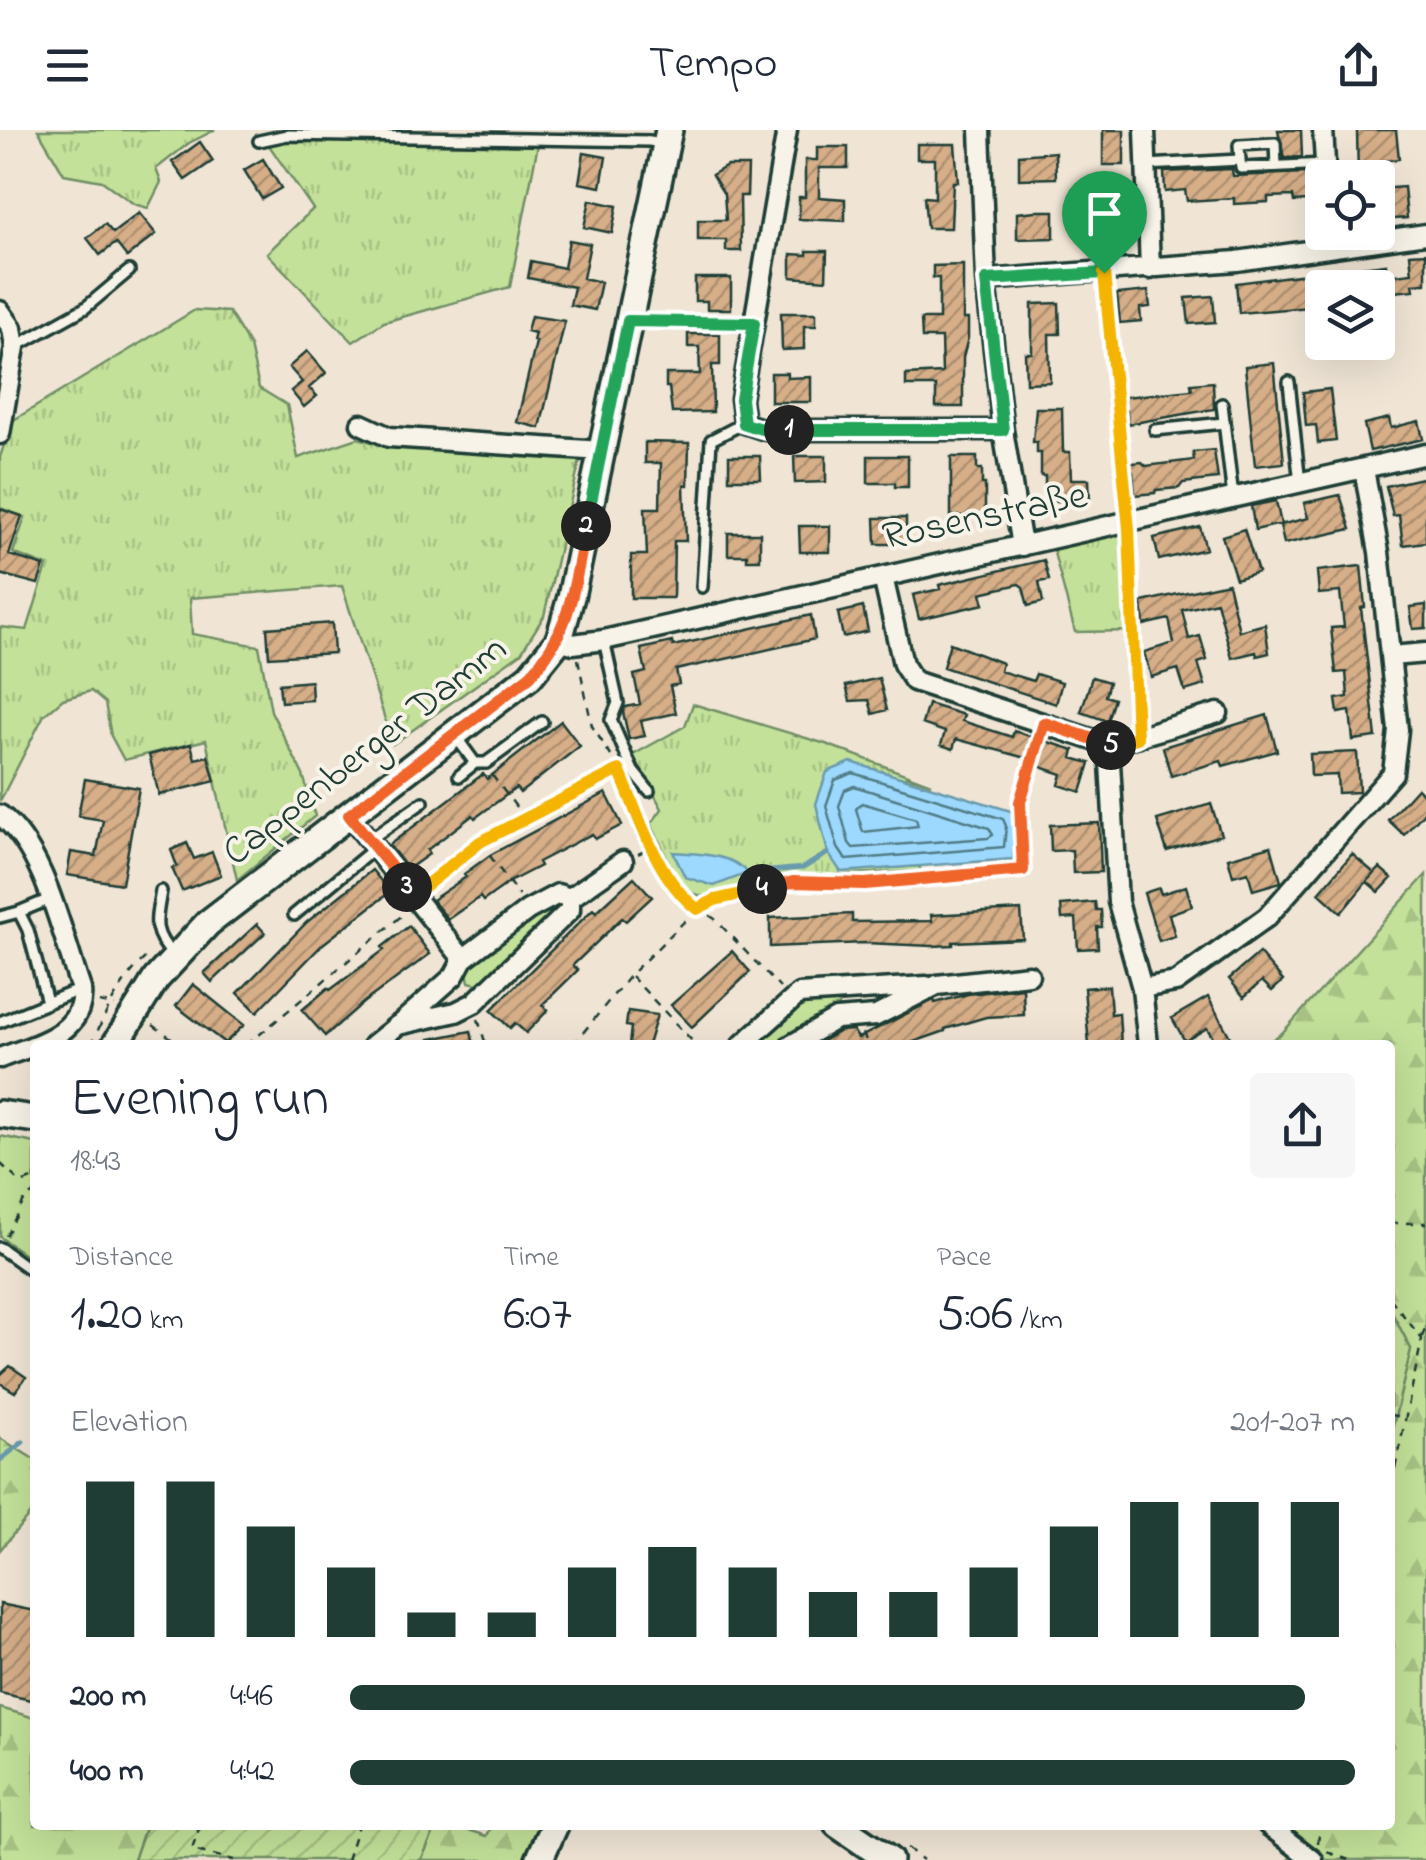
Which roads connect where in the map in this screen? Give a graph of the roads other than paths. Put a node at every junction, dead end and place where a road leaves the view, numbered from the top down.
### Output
1 (788, 130) edge
2 (980, 130) edge
3 (1144, 130) edge
4 (1323, 130) edge
5 (667, 137) edge
6 (259, 142) dead end
7 (1240, 160) junction
8 (1325, 160) edge
9 (1146, 165) junction
10 (1276, 166) junction
11 (1305, 168) edge
12 (1426, 234) edge
13 (1395, 236) edge
14 (1305, 245) edge
15 (1150, 269) junction
16 (129, 271) dead end
17 (986, 280) junction
18 (0, 311) edge
19 (16, 346) junction
20 (1288, 382) dead end
21 (1222, 404) dead end
22 (1224, 423) junction
23 (361, 424) dead end
24 (744, 424) junction
25 (1003, 430) junction
26 (1155, 430) dead end
27 (0, 434) edge
28 (602, 451) junction
29 (1426, 454) edge
30 (1364, 469) junction
31 (1300, 484) junction
32 (1233, 498) junction
33 (1022, 546) junction
34 (883, 577) junction
35 (702, 587) dead end
36 (604, 640) junction
37 (566, 642) junction
38 (1426, 654) edge
39 (1391, 656) junction
40 (1218, 713) dead end
41 (542, 722) dead end
42 (455, 734) junction
43 (1109, 745) junction
44 (481, 763) junction
45 (458, 776) dead end
46 (650, 792) dead end
47 (424, 802) dead end
48 (0, 814) edge
49 (349, 815) junction
50 (372, 844) junction
51 (623, 861) dead end
52 (161, 891) dead end
53 (570, 898) junction
54 (50, 899) junction
55 (19, 912) junction
56 (294, 915) dead end
57 (0, 917) edge
58 (168, 950) junction
59 (458, 967) junction
60 (1030, 975) dead end
61 (936, 986) junction
62 (1142, 988) junction
63 (845, 990) junction
64 (81, 996) junction
65 (46, 1002) junction
66 (474, 1003) junction
67 (854, 1018) junction
68 (0, 1022) edge
69 (398, 1025) junction
70 (46, 1040) edge
71 (118, 1040) edge
72 (379, 1040) edge
73 (747, 1040) edge
74 (800, 1040) edge
75 (1147, 1040) edge
76 (30, 1047) edge
77 (0, 1058) edge
78 (0, 1247) edge
79 (30, 1268) edge
80 (554, 1830) edge
81 (845, 1830) edge
82 (1276, 1830) edge
83 (1316, 1854) edge
84 (540, 1860) edge
85 (888, 1860) edge

1 - 24 street
2 - 17 street
3 - 9 street
4 - 8 street
5 - 6 lane
5 - 28 main road, Cappenberger Damm
7 - 9 lane
7 - 10 lane
7 - 10 lane
9 - 15 street
10 - 11 lane
12 - 13 street
14 - 15 street
15 - 17 street
16 - 19 lane
17 - 25 street
18 - 19 street
19 - 27 street
20 - 31 lane
21 - 22 lane
22 - 26 lane
22 - 32 lane
23 - 28 street
24 - 25 street
24 - 35 lane
25 - 33 street
28 - 37 main road, Cappenberger Damm
29 - 30 street, Rosenstraße
30 - 31 street, Rosenstraße
30 - 39 street
31 - 32 street, Rosenstraße
32 - 33 street, Rosenstraße
33 - 34 street, Rosenstraße
34 - 36 street, Rosenstraße
34 - 43 street
36 - 37 street, Rosenstraße
36 - 46 lane
37 - 42 main road, Cappenberger Damm
38 - 39 street
39 - 62 street
40 - 43 street
41 - 44 lane
42 - 44 lane
42 - 49 main road, Cappenberger Damm
43 - 62 street
44 - 45 lane
47 - 50 lane
48 - 54 street
49 - 50 street
49 - 58 main road, Cappenberger Damm
50 - 56 lane
50 - 59 street
51 - 53 street
52 - 58 lane
53 - 59 street
53 - 66 street
54 - 55 lane
54 - 64 street
55 - 57 lane
55 - 65 lane
58 - 71 main road, Cappenberger Damm
59 - 66 street
59 - 69 street
60 - 61 street
61 - 63 street
61 - 67 street
62 - 75 street
63 - 67 street
63 - 73 street
64 - 65 lane
64 - 70 street
65 - 68 lane
66 - 69 street
67 - 74 street
69 - 72 street
76 - 77 street
78 - 79 lane
80 - 84 main road
81 - 85 main road
82 - 83 street

